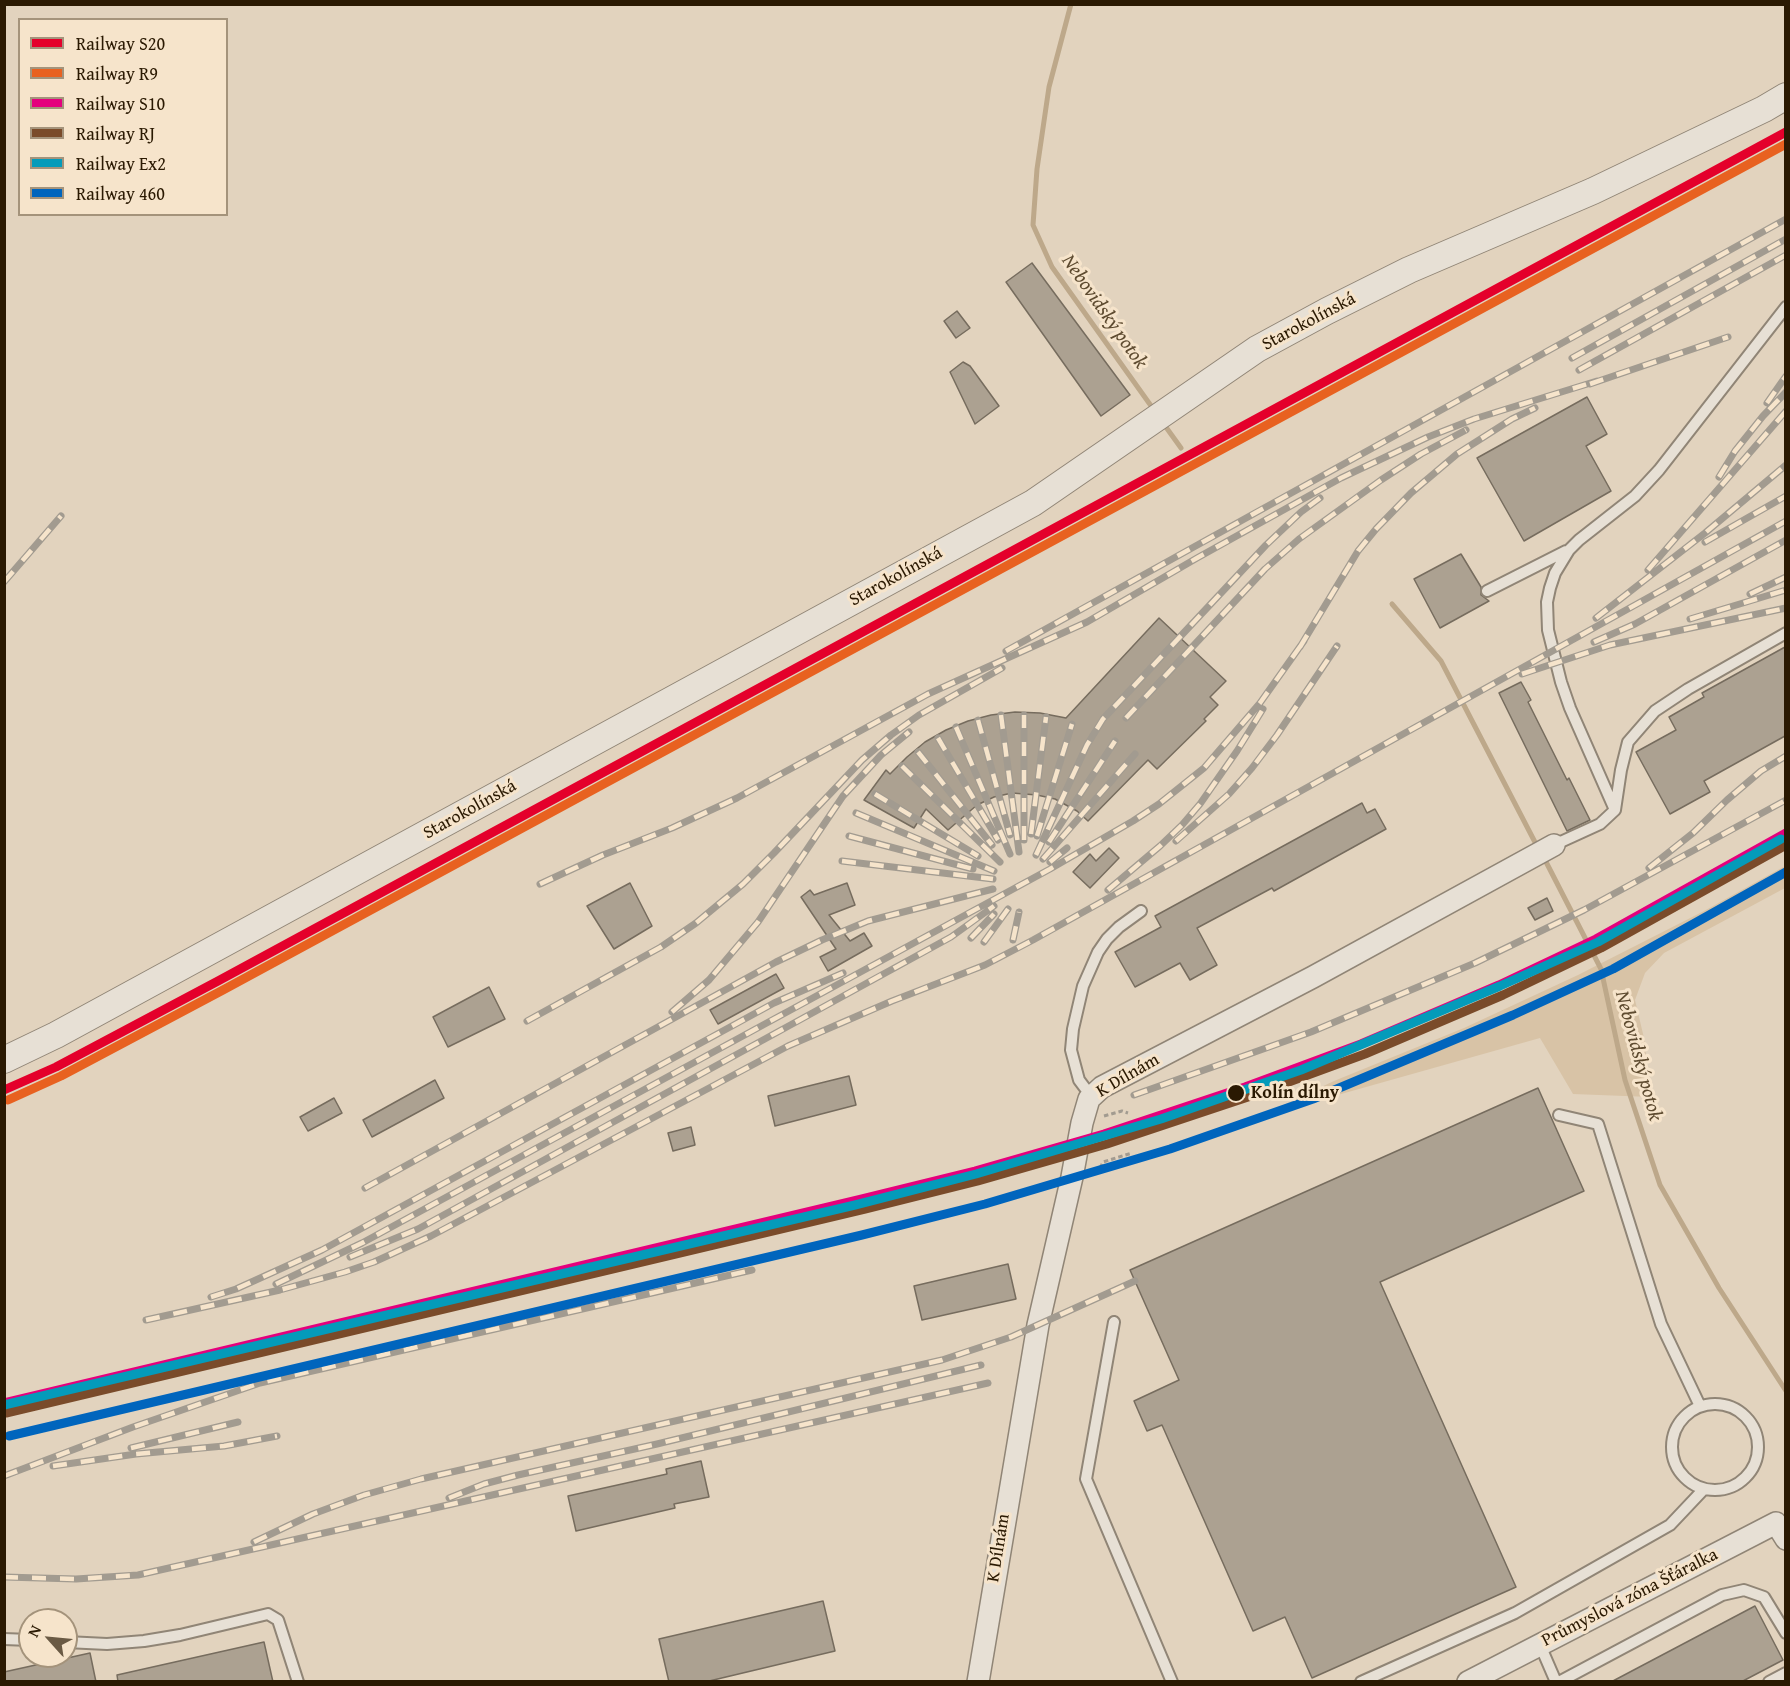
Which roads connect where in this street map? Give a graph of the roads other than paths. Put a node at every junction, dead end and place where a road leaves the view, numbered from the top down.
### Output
1 (1785, 96) edge
2 (1785, 307) edge
3 (1569, 550) junction
4 (1486, 591) dead end
5 (1785, 633) edge
6 (1615, 810) junction
7 (1554, 845) joint
8 (1141, 911) dead end
9 (4, 1060) edge
10 (1093, 1094) junction
11 (1559, 1115) dead end
12 (1114, 1322) dead end
13 (1700, 1406) junction
14 (1704, 1489) junction
15 (1785, 1539) edge
16 (1785, 1633) edge
17 (78, 1643) edge
18 (1540, 1645) junction
19 (1785, 1673) edge
20 (298, 1682) edge
21 (978, 1682) edge
22 (1172, 1682) edge
23 (1361, 1682) edge
24 (1468, 1682) edge
25 (1557, 1682) edge
26 (1768, 1682) edge

1 - 9 street, Starokolínská
2 - 3 lane
3 - 4 lane
3 - 6 lane
5 - 6 lane
6 - 7 lane
7 - 10 street, K Dílnám
8 - 10 lane
10 - 21 street, K Dílnám
11 - 13 lane
12 - 22 lane
13 - 14 lane
13 - 14 lane
14 - 23 lane
15 - 18 street, Průmyslová zóna Šťáralka
16 - 25 lane
17 - 20 lane
18 - 24 street, Průmyslová zóna Šťáralka
18 - 25 lane
19 - 26 lane

